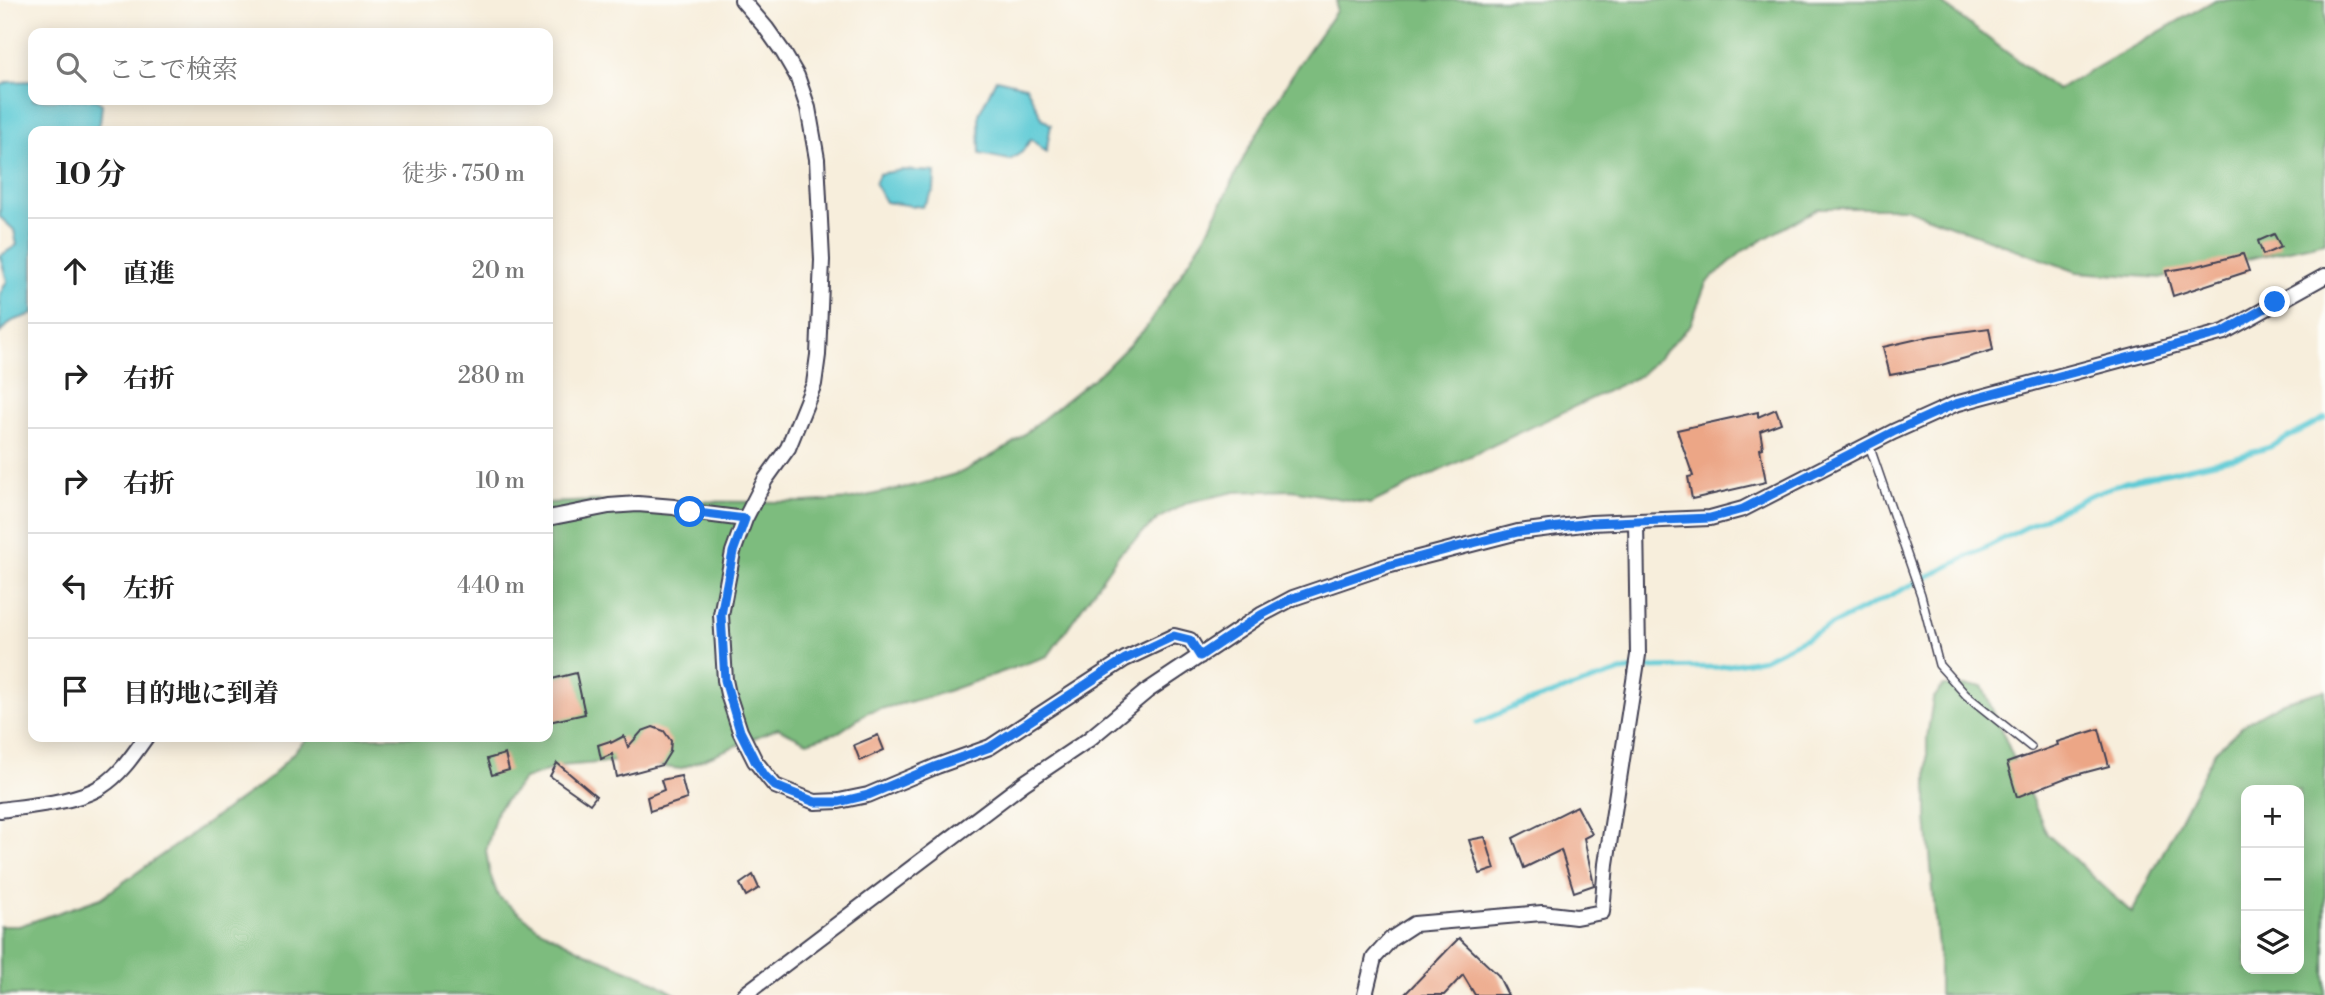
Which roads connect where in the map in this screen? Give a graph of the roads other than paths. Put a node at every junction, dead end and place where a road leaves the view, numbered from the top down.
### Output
1 (742, 0) edge
2 (2325, 276) edge
3 (1869, 445) junction
4 (553, 517) edge
5 (745, 519) junction
6 (1636, 521) junction
7 (1200, 656) junction
8 (142, 742) edge
9 (2031, 747) dead end
10 (0, 810) edge
11 (744, 995) edge
12 (1365, 995) edge

1 - 5 street
2 - 3 street
3 - 6 street
3 - 9 lane
4 - 5 street
5 - 7 street
6 - 7 street
6 - 12 street
7 - 11 street
8 - 10 street

